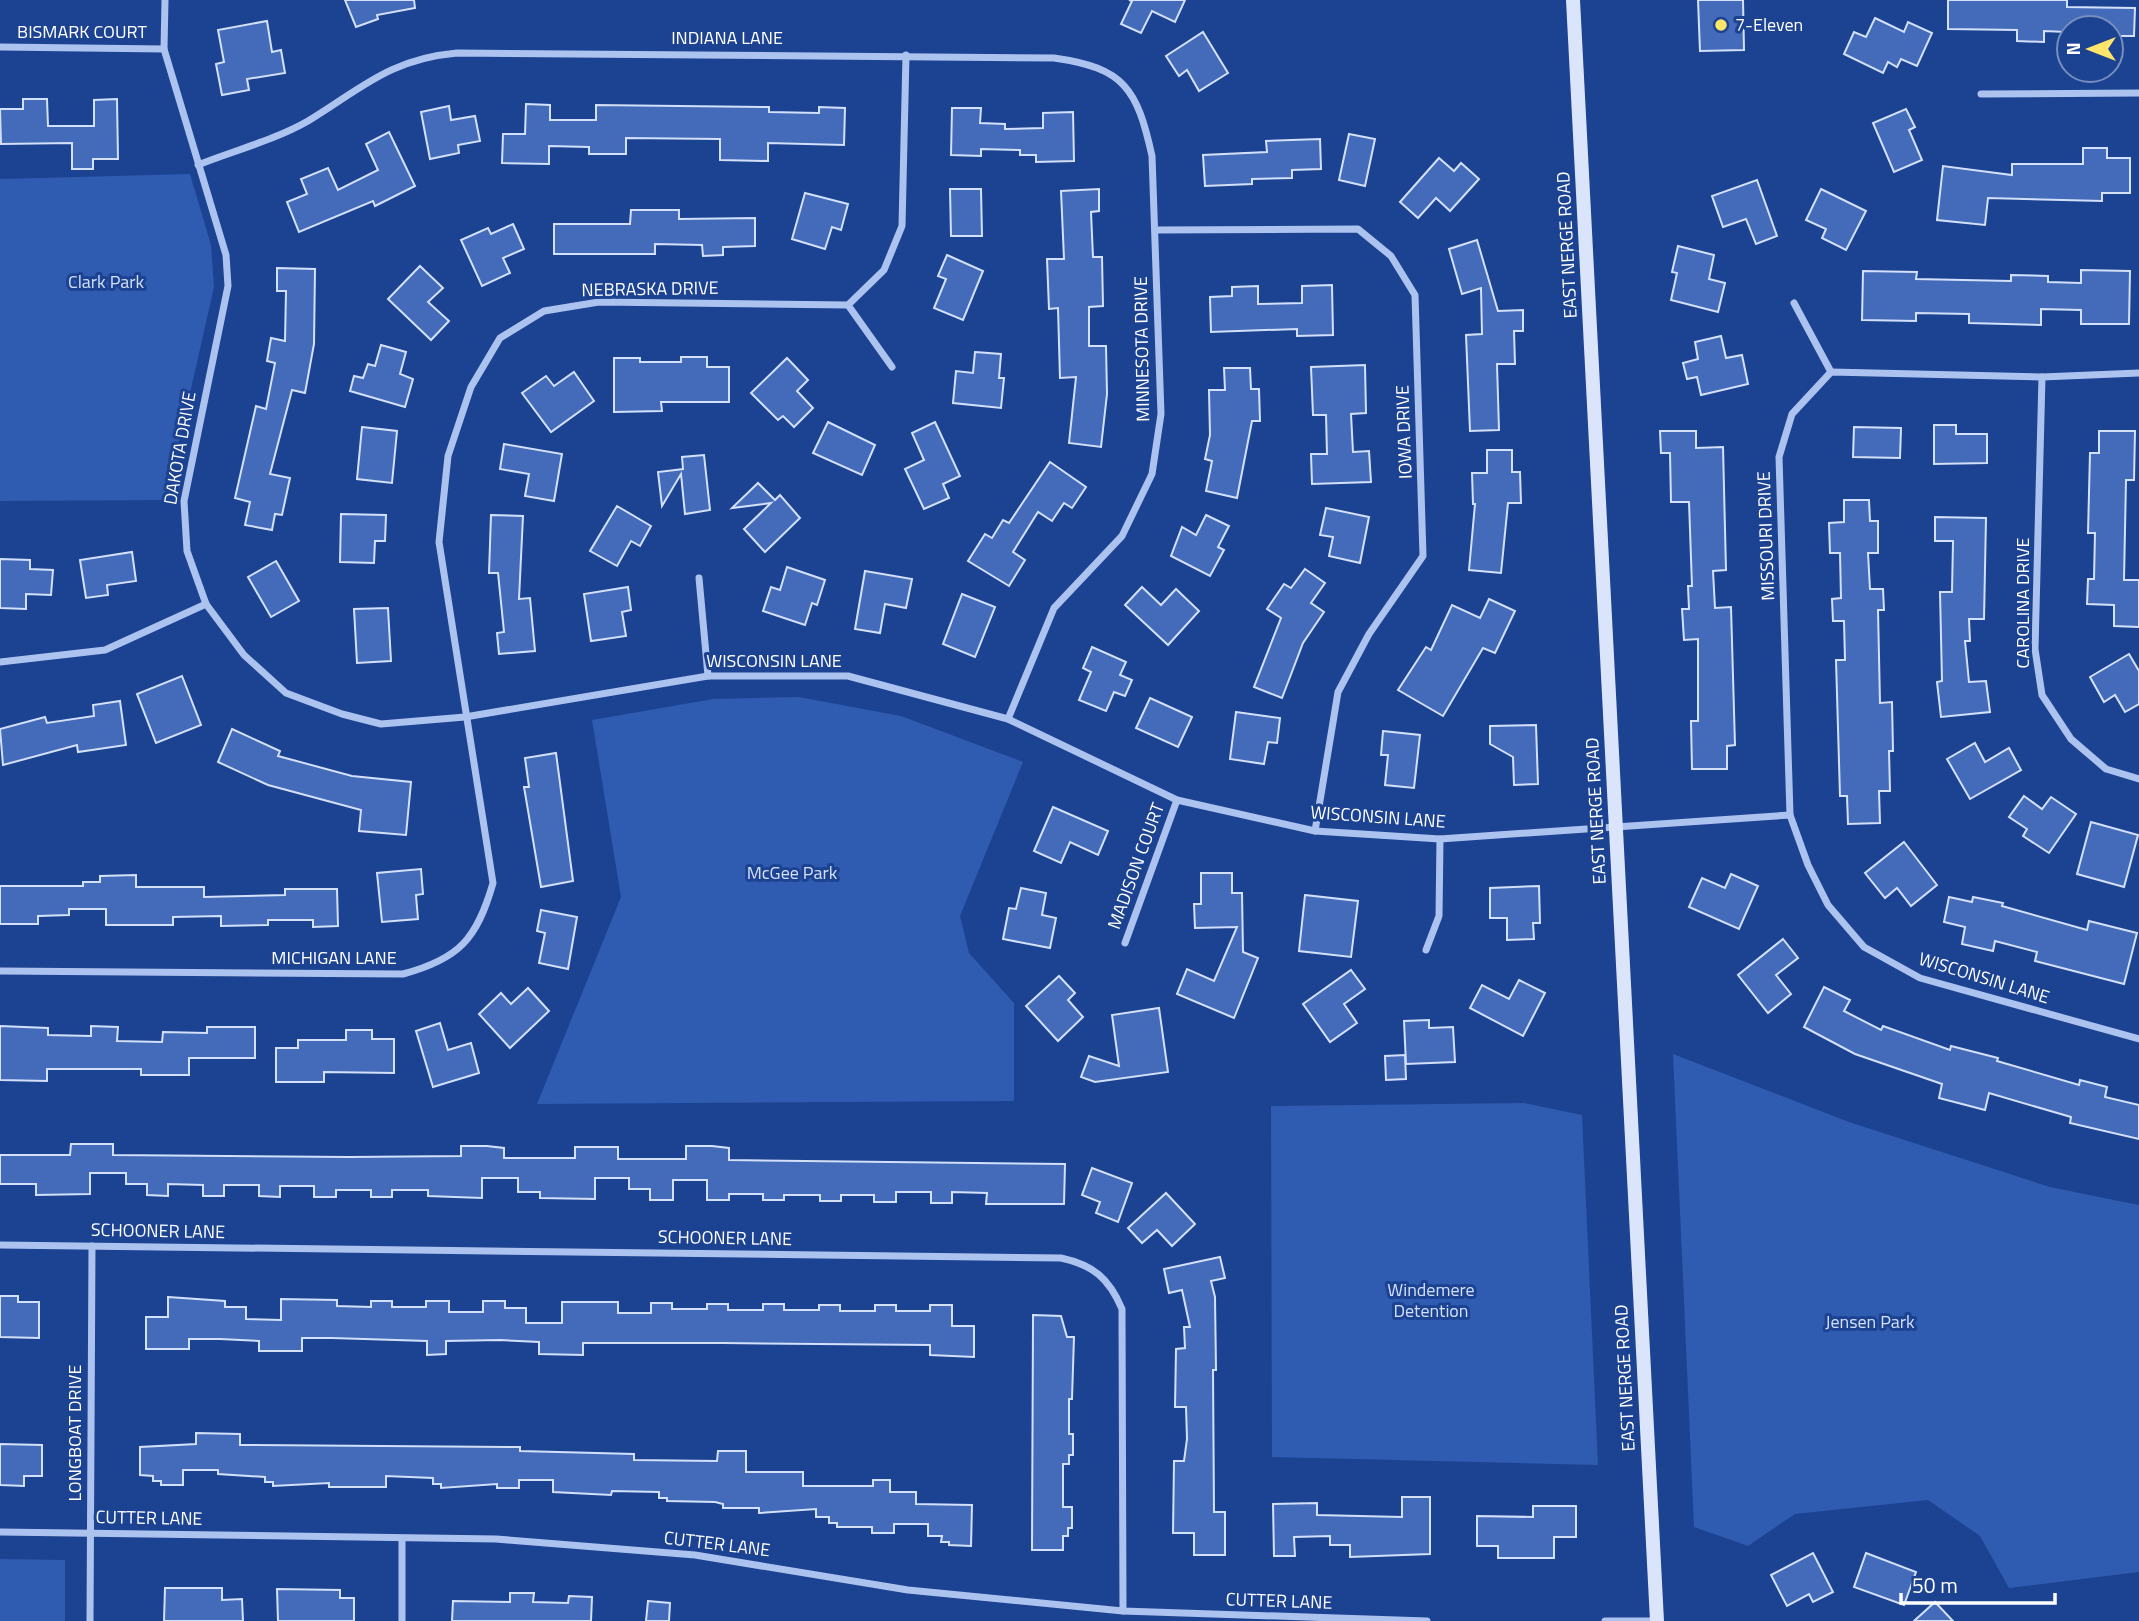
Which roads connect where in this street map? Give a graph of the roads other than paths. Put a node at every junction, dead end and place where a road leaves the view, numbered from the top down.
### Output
1 (165, 0) edge
2 (1573, 0) edge
3 (0, 47) edge
4 (164, 49) junction
5 (906, 55) junction
6 (2139, 93) edge
7 (1980, 94) dead end
8 (198, 165) junction
9 (1156, 230) junction
10 (1794, 303) dead end
11 (848, 305) junction
12 (892, 367) dead end
13 (1831, 372) junction
14 (2139, 373) edge
15 (2042, 377) junction
16 (699, 578) dead end
17 (206, 604) junction
18 (0, 662) edge
19 (708, 676) junction
20 (465, 717) junction
21 (1008, 719) junction
22 (2139, 779) edge
23 (1177, 800) junction
24 (1790, 815) junction
25 (1616, 829) junction
26 (1315, 831) junction
27 (1440, 839) junction
28 (1125, 943) dead end
29 (1426, 950) dead end
30 (0, 971) edge
31 (2139, 1039) edge
32 (0, 1245) edge
33 (92, 1246) junction
34 (0, 1532) edge
35 (90, 1532) junction
36 (402, 1539) junction
37 (1123, 1611) junction
38 (90, 1621) edge
39 (402, 1621) edge
40 (1427, 1621) edge
41 (1605, 1621) edge
42 (1657, 1621) edge

1 - 4 street, DAKOTA DRIVE
2 - 25 main road, EAST NERGE ROAD
3 - 4 street, BISMARK COURT
4 - 8 street, DAKOTA DRIVE
5 - 8 street, INDIANA LANE
5 - 9 street, INDIANA LANE
5 - 11 street
6 - 7 street
8 - 17 street, DAKOTA DRIVE
9 - 21 street, MINNESOTA DRIVE
9 - 26 street, IOWA DRIVE
10 - 13 street
11 - 12 street
11 - 20 street, NEBRASKA DRIVE
13 - 15 street
13 - 24 street, MISSOURI DRIVE
14 - 15 street
15 - 22 street, CAROLINA DRIVE
16 - 19 street
17 - 18 street
17 - 20 street, DAKOTA DRIVE
19 - 20 street, WISCONSIN LANE
19 - 21 street, WISCONSIN LANE
20 - 30 street, MICHIGAN LANE
21 - 23 street, WISCONSIN LANE
23 - 26 street, WISCONSIN LANE
23 - 28 street, MADISON COURT
24 - 25 street, WISCONSIN LANE
24 - 31 street, WISCONSIN LANE
25 - 27 street, WISCONSIN LANE
25 - 42 main road, EAST NERGE ROAD
26 - 27 street, WISCONSIN LANE
27 - 29 street
32 - 33 street, SCHOONER LANE
33 - 35 street, LONGBOAT DRIVE
33 - 37 street, SCHOONER LANE
34 - 35 street, CUTTER LANE
35 - 36 street, CUTTER LANE
35 - 38 street, LONGBOAT DRIVE
36 - 37 street, CUTTER LANE
36 - 39 street
37 - 40 street, CUTTER LANE
41 - 42 street

